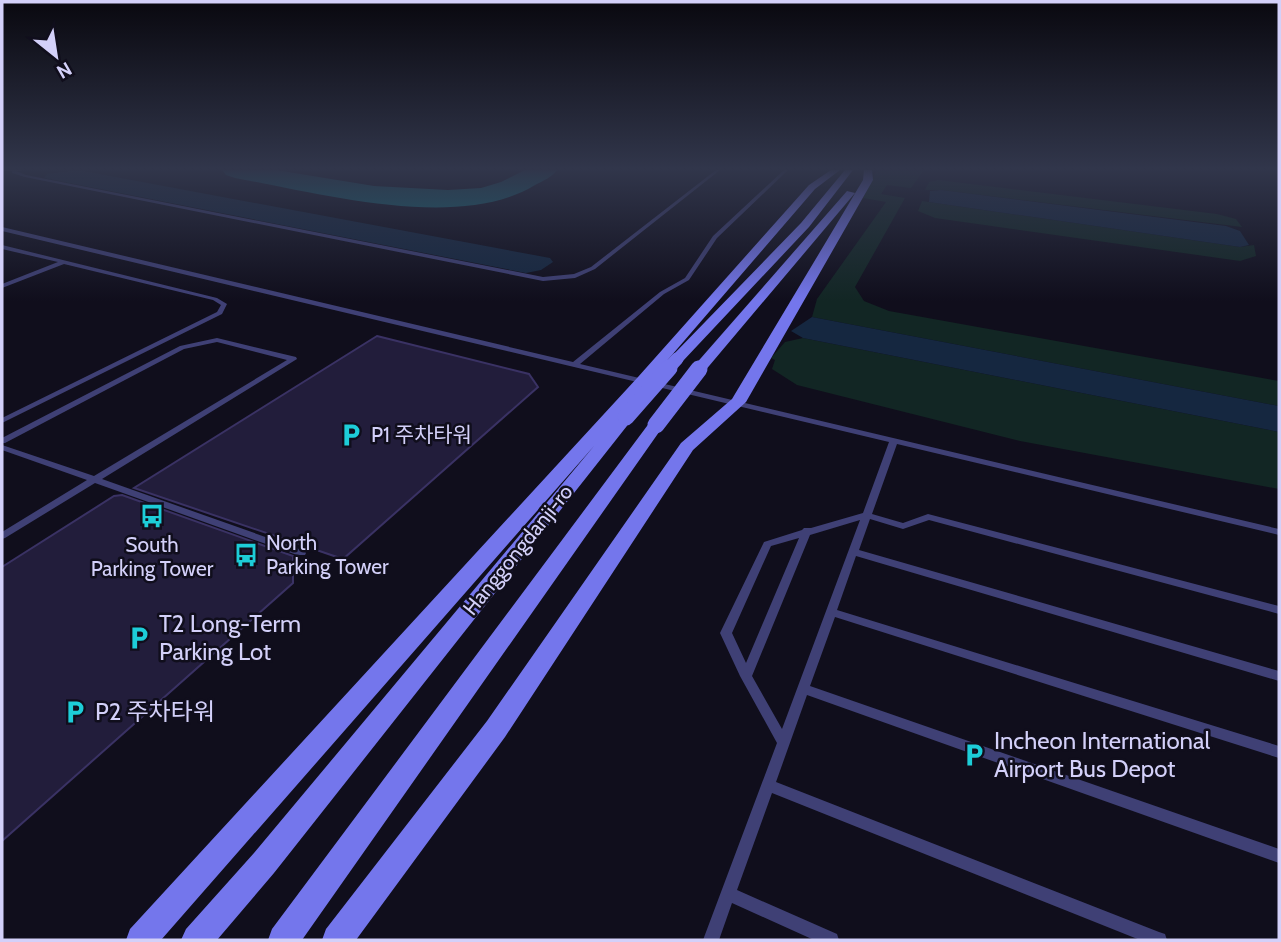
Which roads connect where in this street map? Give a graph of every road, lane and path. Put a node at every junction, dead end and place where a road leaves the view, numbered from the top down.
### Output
1 (215, 214) edge
2 (662, 214) edge
3 (739, 214) edge
4 (788, 214) edge
5 (814, 214) edge
6 (837, 214) edge
7 (843, 214) edge
8 (2, 229) edge
9 (2, 247) edge
10 (63, 262) junction
11 (2, 286) edge
12 (575, 364) junction
13 (643, 380) junction
14 (738, 402) junction
15 (2, 421) edge
16 (894, 440) junction
17 (2, 441) edge
18 (2, 447) edge
19 (95, 480) junction
20 (866, 515) junction
21 (807, 530) junction
22 (1279, 532) edge
23 (2, 536) edge
24 (853, 552) junction
25 (301, 553) dead end
26 (1279, 610) edge
27 (831, 612) junction
28 (746, 676) junction
29 (1279, 676) edge
30 (803, 689) junction
31 (783, 743) junction
32 (1279, 752) edge
33 (768, 785) junction
34 (1279, 856) edge
35 (728, 894) junction
36 (142, 940) edge
37 (197, 940) edge
38 (283, 940) edge
39 (337, 940) edge
40 (710, 940) edge
41 (831, 940) edge
42 (1159, 940) edge

1 - 2 lane
3 - 12 lane
4 - 13 street
5 - 37 street, Hanggongdanji-ro, bridge
6 - 38 street, Hanggongdanji-ro, bridge
7 - 14 street
8 - 12 lane
9 - 10 lane
10 - 11 lane
10 - 15 lane
12 - 13 lane
13 - 14 lane
13 - 36 street
14 - 16 lane
14 - 39 street
16 - 20 lane
16 - 22 lane
17 - 19 lane
18 - 19 lane
19 - 23 lane
19 - 25 lane
20 - 21 lane
20 - 24 lane
20 - 26 lane
21 - 28 lane
21 - 28 lane
24 - 27 lane
24 - 29 lane
27 - 30 lane
27 - 32 lane
28 - 31 lane
30 - 31 lane
30 - 34 lane
31 - 33 lane
33 - 35 lane
33 - 42 lane
35 - 40 lane
35 - 41 lane

